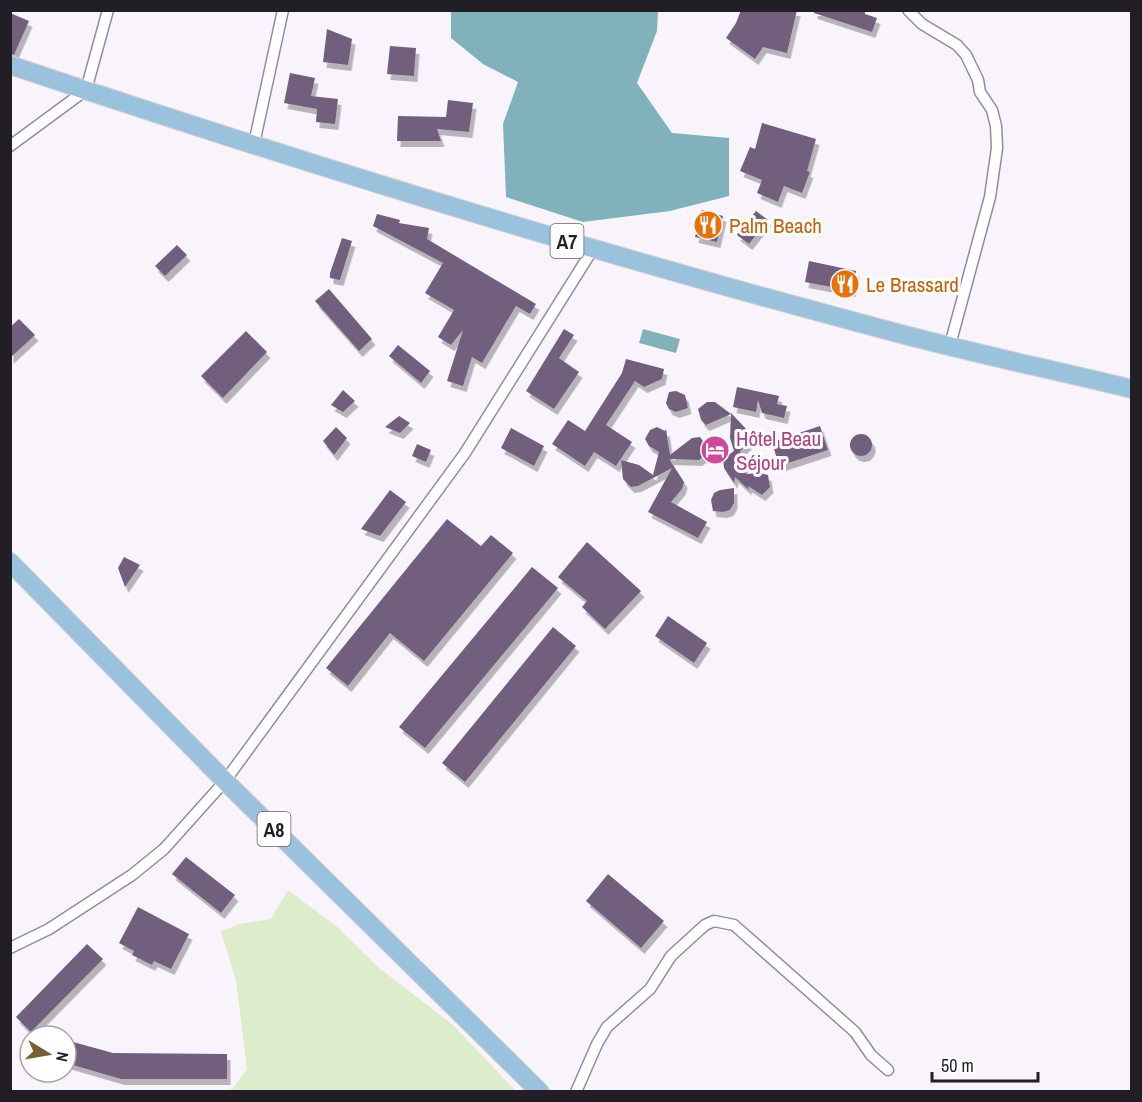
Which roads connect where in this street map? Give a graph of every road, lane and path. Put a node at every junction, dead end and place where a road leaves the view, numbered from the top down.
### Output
1 (108, 10) edge
2 (283, 10) edge
3 (908, 10) edge
4 (10, 65) edge
5 (86, 90) junction
6 (254, 144) junction
7 (10, 146) edge
8 (593, 249) junction
9 (950, 345) junction
10 (1131, 389) edge
11 (10, 562) edge
12 (225, 781) junction
13 (10, 948) edge
14 (888, 1070) dead end
15 (540, 1092) edge
16 (576, 1092) edge

1 - 5 street
2 - 6 street
3 - 9 street
4 - 5 main road, A7
5 - 6 main road, A7
5 - 7 street
6 - 8 main road, A7
8 - 9 main road, A7
8 - 12 street
9 - 10 main road, A7
11 - 12 main road, A8
12 - 13 street
12 - 15 main road, A8
14 - 16 street

